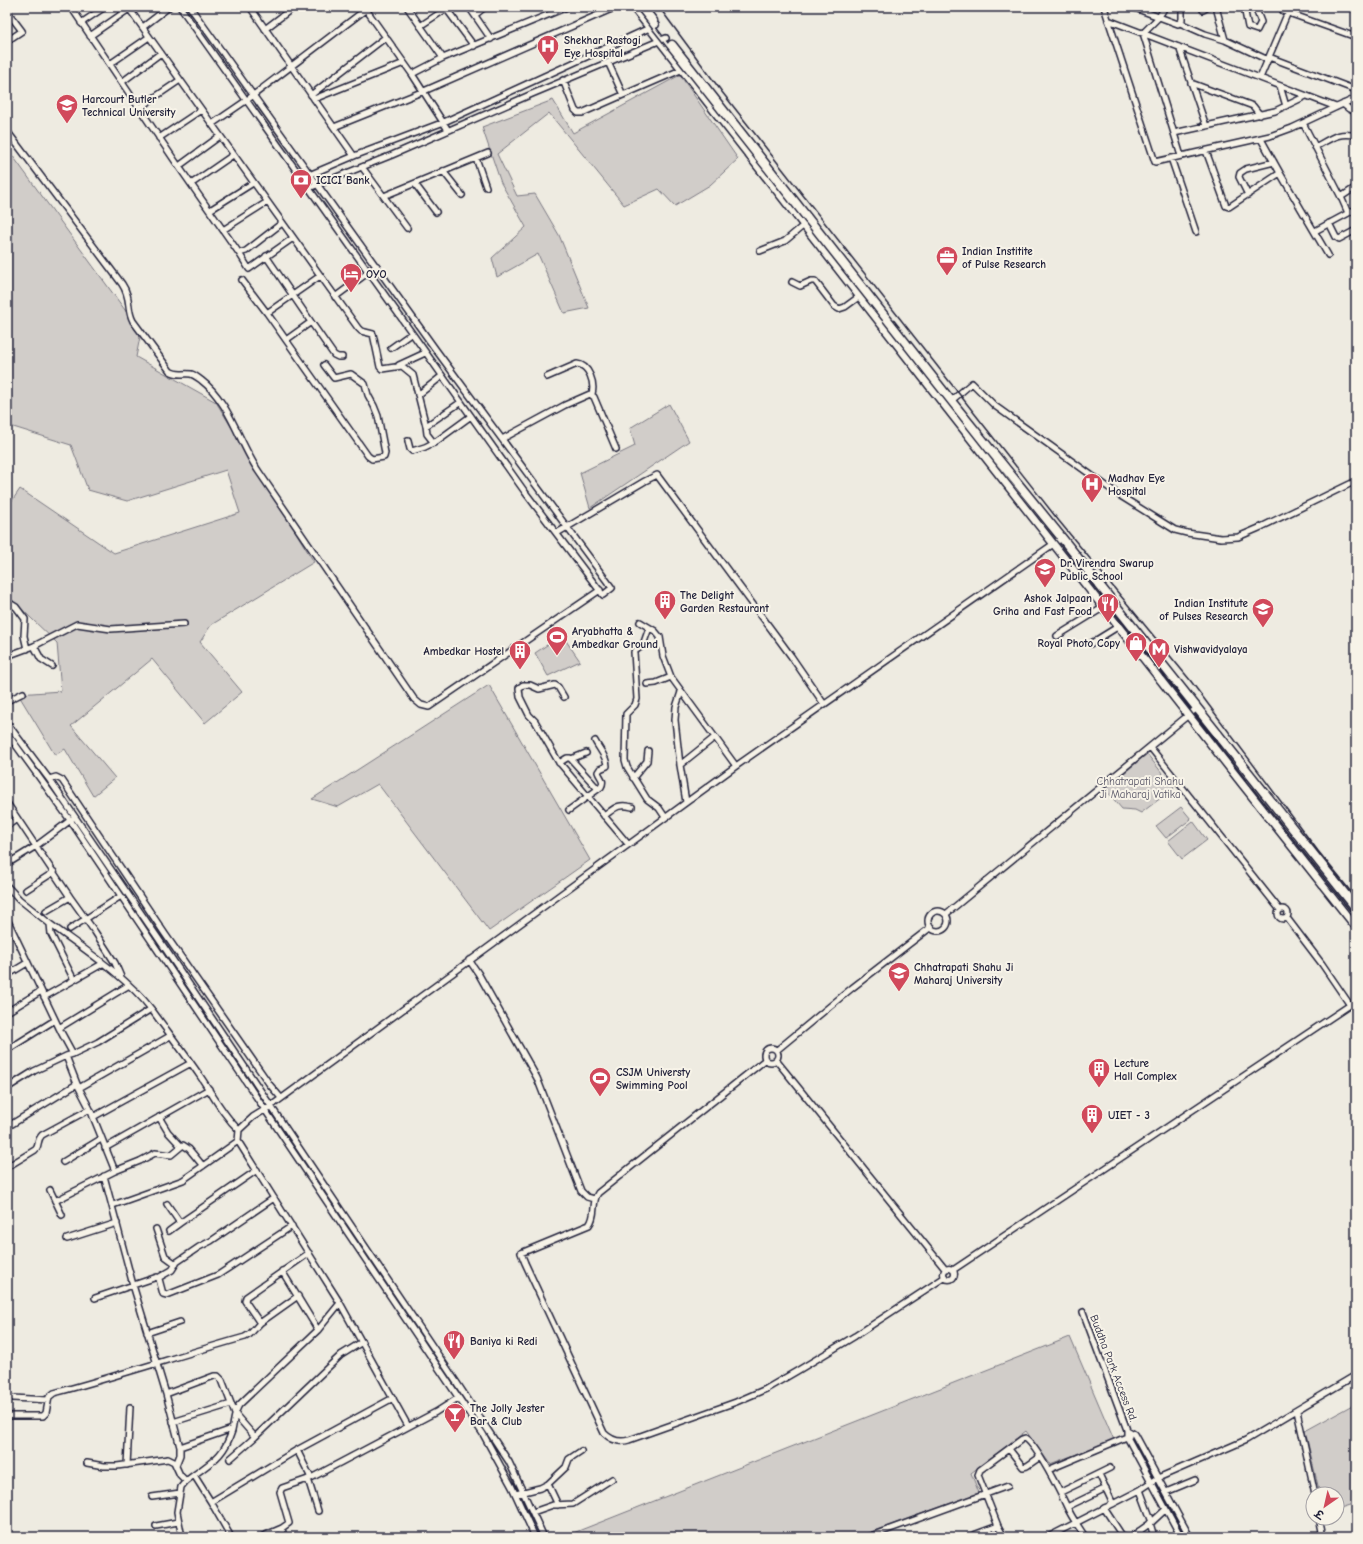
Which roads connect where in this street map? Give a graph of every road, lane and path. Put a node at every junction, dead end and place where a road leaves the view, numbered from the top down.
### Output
1 (71, 7) edge
2 (105, 7) edge
3 (169, 7) edge
4 (180, 7) edge
5 (190, 7) edge
6 (250, 7) edge
7 (294, 7) edge
8 (407, 7) edge
9 (469, 7) edge
10 (485, 7) edge
11 (567, 7) edge
12 (616, 7) edge
13 (634, 7) edge
14 (642, 7) edge
15 (1104, 7) edge
16 (1132, 7) edge
17 (1164, 7) edge
18 (1182, 7) edge
19 (1208, 7) edge
20 (1244, 7) edge
21 (1255, 7) edge
22 (1354, 7) edge
23 (129, 8) edge
24 (366, 8) edge
25 (446, 8) edge
26 (1216, 8) edge
27 (1286, 9) edge
28 (1203, 10) dead end
29 (7, 11) edge
30 (1356, 11) edge
31 (474, 15) junction
32 (1159, 17) junction
33 (1108, 20) junction
34 (82, 23) junction
35 (1180, 24) junction
36 (420, 26) junction
37 (654, 26) junction
38 (143, 28) junction
39 (265, 29) junction
40 (1143, 33) junction
41 (90, 36) junction
42 (149, 37) junction
43 (386, 37) junction
44 (1356, 37) edge
45 (491, 39) junction
46 (664, 39) junction
47 (1225, 40) junction
48 (7, 41) edge
49 (474, 46) junction
50 (1179, 47) junction
51 (161, 53) junction
52 (443, 58) junction
53 (1268, 58) junction
54 (608, 62) junction
55 (404, 63) junction
56 (110, 64) junction
57 (291, 66) junction
58 (683, 69) junction
59 (412, 74) junction
60 (1260, 78) junction
61 (180, 80) junction
62 (563, 80) junction
63 (122, 82) junction
64 (1192, 83) junction
65 (1280, 86) junction
66 (1356, 90) edge
67 (424, 91) junction
68 (253, 95) junction
69 (623, 95) junction
70 (1306, 96) junction
71 (312, 97) junction
72 (1356, 98) edge
73 (247, 100) junction
74 (1344, 104) junction
75 (1286, 106) junction
76 (1336, 107) junction
77 (139, 108) junction
78 (201, 110) junction
79 (1356, 112) edge
80 (1260, 115) junction
81 (444, 122) junction
82 (1302, 123) junction
83 (212, 124) junction
84 (1206, 126) junction
85 (334, 127) junction
86 (732, 127) junction
87 (448, 130) junction
88 (7, 131) edge
89 (1174, 133) junction
90 (220, 136) junction
91 (1356, 136) edge
92 (160, 138) junction
93 (1261, 139) junction
94 (1315, 147) junction
95 (1206, 151) junction
96 (488, 153) dead end
97 (233, 155) junction
98 (354, 156) junction
99 (1181, 156) junction
100 (476, 158) junction
101 (1171, 158) junction
102 (1274, 162) junction
103 (179, 166) junction
104 (362, 167) junction
105 (444, 171) junction
106 (1280, 173) junction
107 (310, 174) junction
108 (302, 178) junction
109 (253, 182) junction
110 (191, 184) junction
111 (318, 184) junction
112 (414, 184) junction
113 (486, 187) dead end
114 (1356, 187) edge
115 (309, 188) junction
116 (462, 195) dead end
117 (1248, 195) junction
118 (384, 196) junction
119 (1341, 197) junction
120 (267, 202) junction
121 (210, 210) junction
122 (1352, 211) edge
123 (436, 212) dead end
124 (1356, 218) edge
125 (282, 223) junction
126 (1329, 223) junction
127 (804, 225) junction
128 (408, 228) dead end
129 (223, 230) junction
130 (1356, 230) edge
131 (1315, 231) junction
132 (1196, 232) dead end
133 (293, 238) junction
134 (760, 251) dead end
135 (239, 252) junction
136 (1328, 255) dead end
137 (266, 256) junction
138 (377, 266) junction
139 (369, 272) junction
140 (320, 276) junction
141 (242, 280) dead end
142 (792, 282) dead end
143 (292, 295) junction
144 (860, 296) junction
145 (335, 297) junction
146 (267, 313) junction
147 (311, 322) junction
148 (412, 333) junction
149 (286, 340) junction
150 (390, 348) dead end
151 (425, 353) junction
152 (342, 357) dead end
153 (324, 365) dead end
154 (399, 365) junction
155 (442, 376) junction
156 (547, 377) dead end
157 (592, 394) junction
158 (418, 395) junction
159 (951, 401) junction
160 (461, 402) junction
161 (471, 416) junction
162 (426, 426) junction
163 (502, 439) junction
164 (408, 441) dead end
165 (433, 443) junction
166 (616, 449) dead end
167 (1356, 481) edge
168 (567, 527) junction
169 (557, 533) junction
170 (1062, 538) junction
171 (1054, 544) junction
172 (602, 592) junction
173 (7, 603) edge
174 (1104, 607) junction
175 (640, 622) dead end
176 (184, 624) dead end
177 (1119, 626) junction
178 (649, 628) junction
179 (1057, 636) dead end
180 (1090, 644) dead end
181 (34, 646) junction
182 (27, 649) junction
183 (7, 656) edge
184 (52, 666) dead end
185 (671, 677) junction
186 (647, 684) dead end
187 (23, 692) dead end
188 (681, 692) junction
189 (564, 697) dead end
190 (7, 701) edge
191 (824, 704) junction
192 (1197, 708) junction
193 (1189, 715) junction
194 (7, 723) edge
195 (7, 733) edge
196 (715, 737) junction
197 (594, 742) dead end
198 (1150, 747) junction
199 (648, 751) dead end
200 (586, 753) dead end
201 (571, 759) junction
202 (559, 763) junction
203 (680, 765) junction
204 (736, 766) junction
205 (53, 778) junction
206 (633, 778) junction
207 (598, 789) junction
208 (587, 797) junction
209 (686, 802) junction
210 (7, 803) edge
211 (632, 807) dead end
212 (569, 810) dead end
213 (75, 816) junction
214 (604, 816) junction
215 (665, 817) junction
216 (17, 819) junction
217 (70, 820) junction
218 (7, 826) edge
219 (88, 836) junction
220 (83, 839) junction
221 (628, 844) junction
222 (36, 846) junction
223 (7, 864) edge
224 (54, 872) junction
225 (7, 886) edge
226 (26, 890) dead end
227 (121, 896) junction
228 (70, 897) junction
229 (1356, 908) edge
230 (46, 911) dead end
231 (946, 914) junction
232 (7, 919) edge
233 (86, 919) junction
234 (50, 924) junction
235 (1356, 926) edge
236 (931, 928) junction
237 (70, 929) dead end
238 (12, 930) junction
239 (7, 933) edge
240 (162, 936) junction
241 (152, 942) junction
242 (469, 960) junction
243 (27, 962) junction
244 (102, 964) junction
245 (7, 975) edge
246 (122, 978) junction
247 (74, 980) junction
248 (129, 985) junction
249 (41, 991) junction
250 (44, 997) junction
251 (151, 1009) junction
252 (7, 1012) edge
253 (55, 1020) junction
254 (59, 1028) junction
255 (170, 1036) junction
256 (8, 1048) edge
257 (776, 1050) junction
258 (73, 1054) junction
259 (66, 1056) junction
260 (766, 1060) junction
261 (776, 1060) junction
262 (191, 1063) junction
263 (78, 1086) junction
264 (7, 1088) edge
265 (208, 1089) junction
266 (281, 1098) junction
267 (271, 1106) junction
268 (90, 1109) junction
269 (265, 1110) junction
270 (159, 1117) junction
271 (93, 1118) junction
272 (7, 1127) edge
273 (239, 1130) junction
274 (101, 1139) junction
275 (238, 1141) junction
276 (181, 1146) junction
277 (105, 1148) junction
278 (63, 1162) dead end
279 (203, 1166) junction
280 (7, 1167) edge
281 (257, 1170) junction
282 (115, 1171) junction
283 (104, 1176) junction
284 (50, 1190) dead end
285 (274, 1198) junction
286 (594, 1199) junction
287 (55, 1201) junction
288 (167, 1204) dead end
289 (113, 1205) junction
290 (62, 1215) dead end
291 (117, 1223) junction
292 (180, 1223) junction
293 (292, 1226) junction
294 (156, 1229) dead end
295 (169, 1231) dead end
296 (67, 1239) dead end
297 (309, 1253) junction
298 (176, 1264) junction
299 (945, 1269) junction
300 (953, 1270) junction
301 (282, 1271) junction
302 (945, 1277) junction
303 (158, 1278) junction
304 (134, 1285) junction
305 (298, 1296) junction
306 (96, 1298) dead end
307 (340, 1303) junction
308 (1083, 1312) dead end
309 (180, 1322) dead end
310 (260, 1323) junction
311 (318, 1330) junction
312 (148, 1333) junction
313 (362, 1342) junction
314 (156, 1362) junction
315 (1356, 1376) edge
316 (166, 1394) junction
317 (12, 1398) dead end
318 (393, 1398) junction
319 (458, 1398) junction
320 (48, 1400) junction
321 (230, 1404) junction
322 (130, 1407) dead end
323 (1296, 1411) junction
324 (235, 1414) junction
325 (7, 1416) edge
326 (173, 1422) junction
327 (408, 1426) junction
328 (232, 1429) junction
329 (1127, 1430) junction
330 (489, 1431) junction
331 (483, 1434) junction
332 (1134, 1434) junction
333 (255, 1437) junction
334 (1127, 1437) junction
335 (180, 1447) junction
336 (1009, 1449) junction
337 (297, 1450) junction
338 (581, 1451) dead end
339 (1040, 1457) junction
340 (230, 1459) dead end
341 (87, 1463) dead end
342 (127, 1465) junction
343 (176, 1465) junction
344 (1110, 1468) dead end
345 (1048, 1470) junction
346 (1100, 1474) junction
347 (194, 1475) junction
348 (309, 1478) junction
349 (1158, 1478) junction
350 (612, 1479) dead end
351 (1195, 1480) dead end
352 (186, 1481) junction
353 (1152, 1481) junction
354 (548, 1484) junction
355 (1008, 1486) dead end
356 (1312, 1486) edge
357 (1106, 1488) junction
358 (1140, 1490) junction
359 (523, 1492) junction
360 (1061, 1492) junction
361 (1166, 1492) junction
362 (180, 1493) junction
363 (516, 1494) junction
364 (985, 1495) junction
365 (152, 1497) dead end
366 (210, 1502) junction
367 (1113, 1504) junction
368 (558, 1505) junction
369 (1067, 1507) junction
370 (1104, 1508) junction
371 (1166, 1509) junction
372 (318, 1511) dead end
373 (533, 1512) junction
374 (178, 1522) junction
375 (1151, 1522) junction
376 (1076, 1523) junction
377 (156, 1526) dead end
378 (998, 1526) junction
379 (1321, 1526) edge
380 (282, 1528) junction
381 (1139, 1531) junction
382 (1060, 1532) junction
383 (231, 1536) edge
384 (182, 1537) edge
385 (261, 1537) edge
386 (284, 1537) edge
387 (536, 1537) edge
388 (544, 1537) edge
389 (868, 1537) edge
390 (968, 1537) edge
391 (1004, 1537) edge
392 (1048, 1537) edge
393 (1064, 1537) edge
394 (1085, 1537) edge
395 (1123, 1537) edge
396 (1131, 1537) edge
397 (1143, 1537) edge
398 (1154, 1537) edge
399 (1181, 1537) edge
400 (1190, 1537) edge
401 (1323, 1537) edge

1 - 34 street
2 - 34 street
3 - 38 street
4 - 73 street
5 - 68 street
6 - 39 street
7 - 39 street
8 - 36 street
9 - 31 street
10 - 31 street
11 - 45 street
12 - 67 street
13 - 37 highway
14 - 37 highway
15 - 33 street
16 - 32 street
17 - 32 street
18 - 35 street
19 - 28 street
20 - 21 street
22 - 30 street
23 - 38 street
23 - 41 street
24 - 43 street
24 - 57 street
25 - 36 street
25 - 49 street
26 - 47 street
27 - 44 street
27 - 53 street
29 - 48 street
31 - 45 street
32 - 35 street
32 - 40 street
33 - 40 street
33 - 101 street
34 - 41 street
35 - 47 street
36 - 52 street
37 - 46 highway
37 - 81 street
38 - 42 street
39 - 57 street
40 - 50 street
40 - 89 street
41 - 56 street
42 - 51 street
42 - 56 street
43 - 55 street
43 - 71 street
45 - 49 street
46 - 54 street
46 - 58 highway
46 - 86 highway
47 - 53 street
49 - 52 street
50 - 60 street
50 - 64 street
51 - 61 street
51 - 63 street
52 - 59 street
53 - 60 street
53 - 66 street
54 - 62 street
54 - 69 street
55 - 59 street
55 - 71 street
56 - 63 street
57 - 68 street
57 - 71 street
58 - 69 street
58 - 86 highway
59 - 67 street
60 - 65 street
61 - 77 street
61 - 78 street
62 - 69 street
62 - 87 street
63 - 77 street
64 - 80 street
64 - 84 street
65 - 70 street
65 - 75 street
67 - 81 street
67 - 85 street
68 - 73 street
68 - 107 street
70 - 75 street
70 - 76 street
71 - 85 street
72 - 74 street
73 - 83 street
73 - 108 street
74 - 76 street
74 - 79 street
75 - 80 street
76 - 82 street
77 - 92 street
78 - 83 street
78 - 92 street
80 - 84 street
81 - 87 street
81 - 98 street
82 - 93 street
82 - 94 street
83 - 90 street
84 - 89 street
85 - 98 street
86 - 127 highway
86 - 159 highway
87 - 104 street
88 - 172 street
89 - 99 street
90 - 97 street
90 - 103 street
91 - 94 street
92 - 103 street
93 - 95 street
93 - 102 street
94 - 119 street
95 - 99 street
95 - 117 street
96 - 100 street
97 - 109 street
97 - 110 street
98 - 107 street
99 - 101 street
100 - 105 street
100 - 113 street
101 - 132 street
102 - 106 street
102 - 117 street
103 - 110 street
104 - 111 street
104 - 118 street
105 - 112 street
105 - 116 street
106 - 117 street
106 - 131 street
107 - 108 street
107 - 111 street
108 - 115 street
109 - 120 street
109 - 121 street
110 - 121 street
111 - 115 street
111 - 138 street
112 - 118 street
112 - 123 street
114 - 119 street
115 - 139 street
118 - 128 street
119 - 122 street
120 - 125 street
120 - 129 street
121 - 129 street
122 - 124 street
122 - 126 street
125 - 133 street
125 - 135 street
126 - 130 street
126 - 131 street
127 - 134 street
127 - 144 highway
129 - 135 street
131 - 136 street
133 - 137 street
133 - 140 street
135 - 137 street
137 - 143 street
138 - 139 street
138 - 163 street
139 - 145 street
139 - 148 street
140 - 143 street
140 - 145 street
141 - 146 street
142 - 144 street
143 - 146 street
143 - 147 street
144 - 171 highway
145 - 154 street
146 - 149 street
147 - 149 street
147 - 152 street
148 - 150 street
148 - 151 street
149 - 153 street
151 - 154 street
151 - 155 street
154 - 158 street
155 - 158 street
155 - 160 street
156 - 157 street
157 - 163 street
157 - 166 street
158 - 162 street
159 - 167 street
159 - 170 highway
160 - 161 street
160 - 162 street
161 - 165 street
161 - 169 street
162 - 165 street
163 - 168 street
164 - 165 street
168 - 169 street
168 - 172 street
168 - 191 street
169 - 172 street
170 - 171 street
170 - 192 highway
171 - 174 highway
171 - 191 street
173 - 182 street
174 - 177 highway
174 - 179 street
175 - 178 street
176 - 181 street
177 - 180 street
177 - 193 highway
178 - 185 street
178 - 206 street
181 - 182 street
181 - 184 street
182 - 183 street
185 - 186 street
185 - 188 street
187 - 190 street
188 - 196 street
188 - 203 street
189 - 202 street
191 - 204 street
192 - 193 street
192 - 229 highway
193 - 198 street
193 - 235 highway
194 - 205 street
195 - 217 street
196 - 203 street
196 - 204 street
197 - 207 street
198 - 231 street
198 - 300 street
199 - 206 street
200 - 201 street
201 - 202 street
201 - 207 street
202 - 208 street
203 - 209 street
204 - 209 street
205 - 213 street
205 - 240 street
206 - 215 street
207 - 208 street
208 - 212 street
208 - 214 street
209 - 215 street
210 - 216 street
211 - 214 street
213 - 217 street
213 - 219 street
214 - 221 street
215 - 221 street
216 - 218 street
216 - 222 street
217 - 220 street
217 - 222 street
219 - 220 street
219 - 240 street
220 - 227 street
221 - 242 street
222 - 223 street
222 - 224 street
224 - 226 street
224 - 228 street
225 - 234 street
227 - 233 street
227 - 241 street
228 - 230 street
228 - 233 street
231 - 236 street
231 - 236 street
232 - 238 street
233 - 237 street
233 - 246 street
234 - 244 street
234 - 247 street
236 - 257 street
238 - 239 street
238 - 243 street
240 - 241 street
240 - 266 street
240 - 267 street
241 - 269 street
242 - 266 street
242 - 286 street
243 - 245 street
243 - 249 street
244 - 246 street
244 - 247 street
246 - 248 street
247 - 250 street
248 - 251 street
248 - 254 street
249 - 250 street
249 - 252 street
250 - 253 street
251 - 255 street
251 - 258 street
253 - 254 street
253 - 256 street
254 - 258 street
255 - 262 street
255 - 263 street
257 - 260 street
257 - 261 street
258 - 259 street
259 - 263 street
259 - 264 street
260 - 261 street
260 - 286 street
261 - 299 street
262 - 265 street
262 - 271 street
263 - 268 street
263 - 272 street
265 - 270 street
265 - 273 street
266 - 267 street
267 - 269 street
267 - 330 street
268 - 271 street
268 - 280 street
269 - 273 street
269 - 319 street
270 - 276 street
270 - 277 street
271 - 274 street
273 - 275 street
274 - 277 street
274 - 278 street
275 - 279 street
275 - 281 street
276 - 279 street
276 - 282 street
277 - 282 street
279 - 289 street
281 - 285 street
281 - 292 street
282 - 283 street
283 - 287 street
283 - 289 street
284 - 287 street
285 - 293 street
285 - 298 street
286 - 302 street
287 - 290 street
288 - 292 street
289 - 291 street
291 - 296 street
291 - 304 street
292 - 295 street
293 - 297 street
293 - 303 street
294 - 298 street
297 - 301 street
297 - 307 street
298 - 303 street
299 - 300 street
299 - 302 street
300 - 302 street
301 - 305 street
301 - 310 street
303 - 304 street
304 - 306 street
304 - 312 street
305 - 310 street
305 - 311 street
307 - 311 street
307 - 313 street
308 - 329 street, Buddha Park Access Rd.
309 - 312 street
310 - 314 street
311 - 324 street
312 - 314 street
313 - 318 street
313 - 333 street
314 - 316 street
314 - 320 street
315 - 323 street
316 - 321 street
316 - 326 street
317 - 320 street
318 - 327 street
318 - 337 street
319 - 327 street
319 - 331 street
320 - 325 street
321 - 324 street
321 - 326 street
322 - 342 street
323 - 349 street
323 - 356 street
324 - 328 street
324 - 333 street
326 - 335 street
327 - 348 street
328 - 335 street
328 - 347 street
329 - 332 street, Buddha Park Access Rd.
329 - 334 street, Buddha Park Access Rd.
330 - 331 street
330 - 359 street
331 - 363 street
332 - 334 street
332 - 349 street, Buddha Park Access Rd.
333 - 340 street
334 - 345 street
334 - 353 street, Buddha Park Access Rd.
335 - 343 street
336 - 339 street
336 - 339 street
336 - 364 street
337 - 348 street
337 - 366 street
338 - 354 street
339 - 345 street
341 - 342 street
342 - 343 street
343 - 352 street
344 - 346 street
345 - 360 street
346 - 357 street
346 - 360 street
347 - 352 street
347 - 366 street
348 - 372 street
348 - 380 street
349 - 353 street
349 - 361 street, Buddha Park Access Rd.
350 - 368 street
351 - 361 street
352 - 362 street
353 - 358 street
353 - 371 street, Buddha Park Access Rd.
354 - 359 street
354 - 368 street
355 - 364 street
357 - 367 street
357 - 369 street
358 - 367 street
358 - 375 street
359 - 363 street
359 - 373 street
360 - 369 street
361 - 400 street, Buddha Park Access Rd.
362 - 365 street
362 - 374 street
363 - 387 street
364 - 378 street
364 - 389 street
366 - 383 street
367 - 370 street
368 - 373 street
369 - 376 street
370 - 376 street
370 - 395 street
371 - 375 street
371 - 399 street, Buddha Park Access Rd.
373 - 388 street
374 - 377 street
374 - 384 street
375 - 381 street
375 - 398 street
376 - 382 street
376 - 394 street
378 - 390 street
378 - 391 street
379 - 401 street
380 - 385 street
380 - 386 street
381 - 396 street
381 - 397 street
382 - 392 street
382 - 393 street

